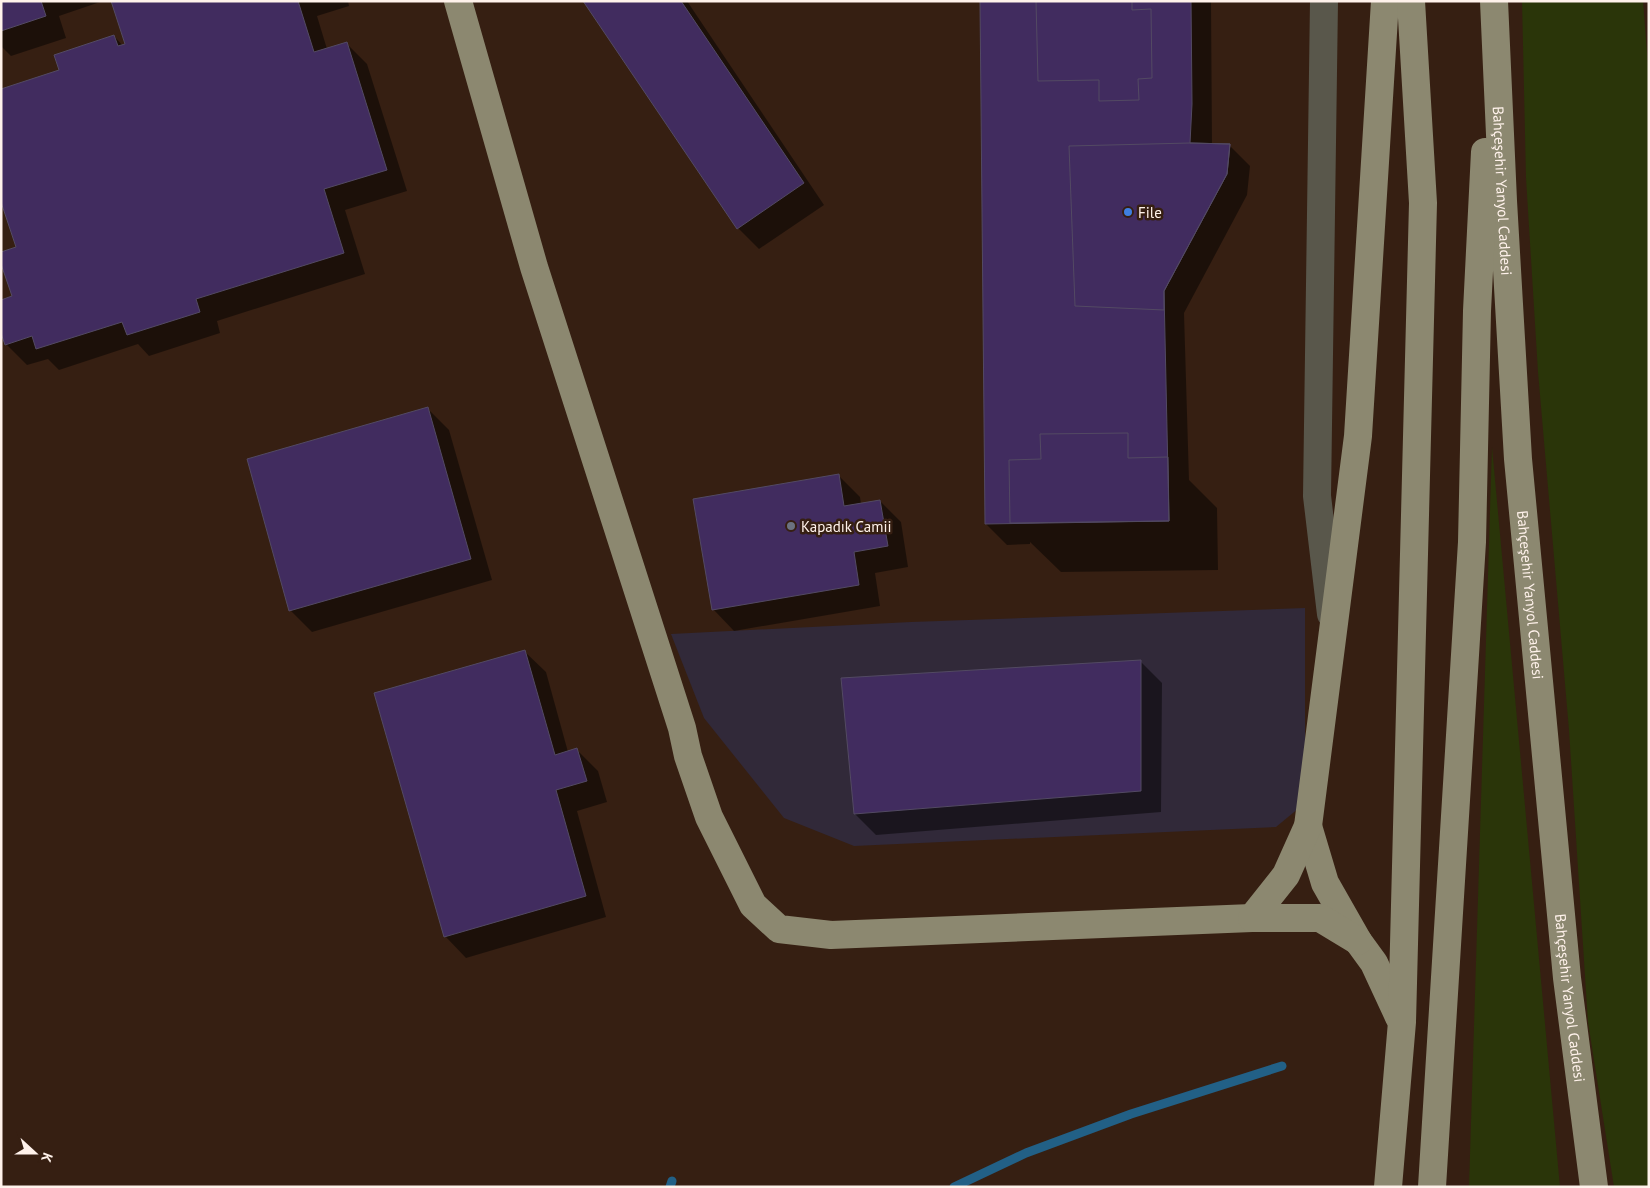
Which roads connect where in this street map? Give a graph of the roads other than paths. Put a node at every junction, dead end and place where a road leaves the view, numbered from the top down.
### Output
1 (458, 1) edge
2 (1324, 1) edge
3 (1385, 1) edge
4 (1411, 1) edge
5 (1493, 1) edge
6 (1333, 632) junction
7 (1308, 826) junction
8 (1252, 918) junction
9 (1358, 940) junction
10 (1402, 1022) junction
11 (1388, 1187) edge
12 (1432, 1187) edge
13 (1594, 1187) edge

1 - 8 main road
2 - 6 street
3 - 6 main road
4 - 10 main road
5 - 12 main road
5 - 13 main road, Bahçeşehir Yanyol Caddesi
6 - 7 main road
7 - 8 main road
7 - 9 main road
8 - 9 main road
9 - 10 main road
10 - 11 main road

